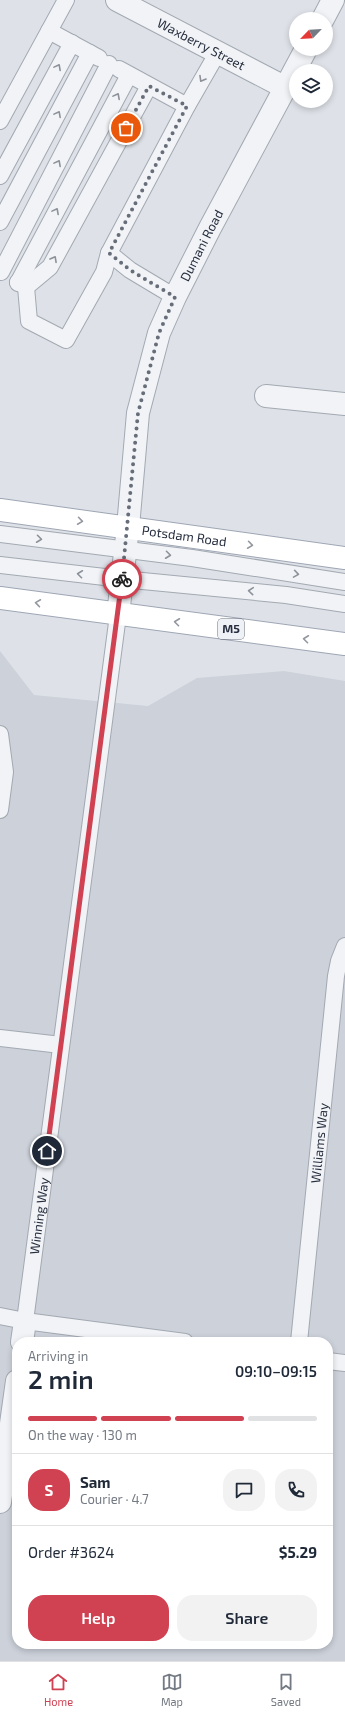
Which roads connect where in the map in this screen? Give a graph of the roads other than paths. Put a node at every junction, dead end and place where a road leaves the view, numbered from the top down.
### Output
1 (66, 0) edge
2 (117, 0) edge
3 (333, 0) edge
4 (327, 12) edge
5 (49, 31) junction
6 (72, 43) junction
7 (218, 52) junction
8 (90, 54) junction
9 (302, 56) edge
10 (110, 64) junction
11 (129, 75) junction
12 (149, 86) junction
13 (286, 88) junction
14 (187, 106) junction
15 (0, 121) edge
16 (0, 176) edge
17 (0, 222) edge
18 (109, 253) junction
19 (0, 272) edge
20 (22, 285) junction
21 (175, 297) junction
22 (266, 396) dead end
23 (345, 404) edge
24 (0, 510) edge
25 (128, 527) junction
26 (0, 534) edge
27 (125, 550) junction
28 (345, 558) edge
29 (0, 565) edge
30 (122, 579) junction
31 (345, 582) edge
32 (0, 598) edge
33 (345, 604) edge
34 (118, 615) junction
35 (345, 644) edge
36 (0, 734) edge
37 (0, 810) edge
38 (345, 946) edge
39 (0, 1038) edge
40 (61, 1045) junction
41 (0, 1316) edge
42 (24, 1332) edge
43 (104, 1337) edge
44 (300, 1337) edge
45 (333, 1362) edge
46 (345, 1363) edge
47 (12, 1417) edge
48 (0, 1502) edge

1 - 5 lane
2 - 7 street, Waxberry Street
3 - 4 street
5 - 6 lane
5 - 15 lane
6 - 8 lane
16 -> 6 lane
7 - 13 street, Waxberry Street
7 -> 14 lane
8 - 10 lane
17 -> 8 lane
9 - 13 street, Dumani Road
10 - 11 lane
19 -> 10 lane
11 - 12 lane
20 -> 11 lane
12 - 14 lane
20 -> 12 lane
13 - 21 street, Dumani Road
14 - 18 lane
18 - 20 lane
18 - 21 lane
19 - 20 lane
21 - 25 street, Dumani Road
22 - 23 street
24 -> 25 main road, Potsdam Road
25 - 27 street, Dumani Road
25 -> 28 main road, Potsdam Road
26 -> 27 lane
27 - 30 street, Dumani Road
27 -> 31 lane
30 -> 29 lane
33 -> 30 lane
30 - 34 street, Dumani Road
34 -> 32 main road, M5
35 -> 34 main road, M5
34 - 40 lane, Winning Way
36 - 37 lane
38 - 44 lane, Williams Way
39 - 40 lane
40 - 42 lane, Winning Way
41 - 42 lane
42 - 43 lane
45 - 46 lane
47 - 48 street

